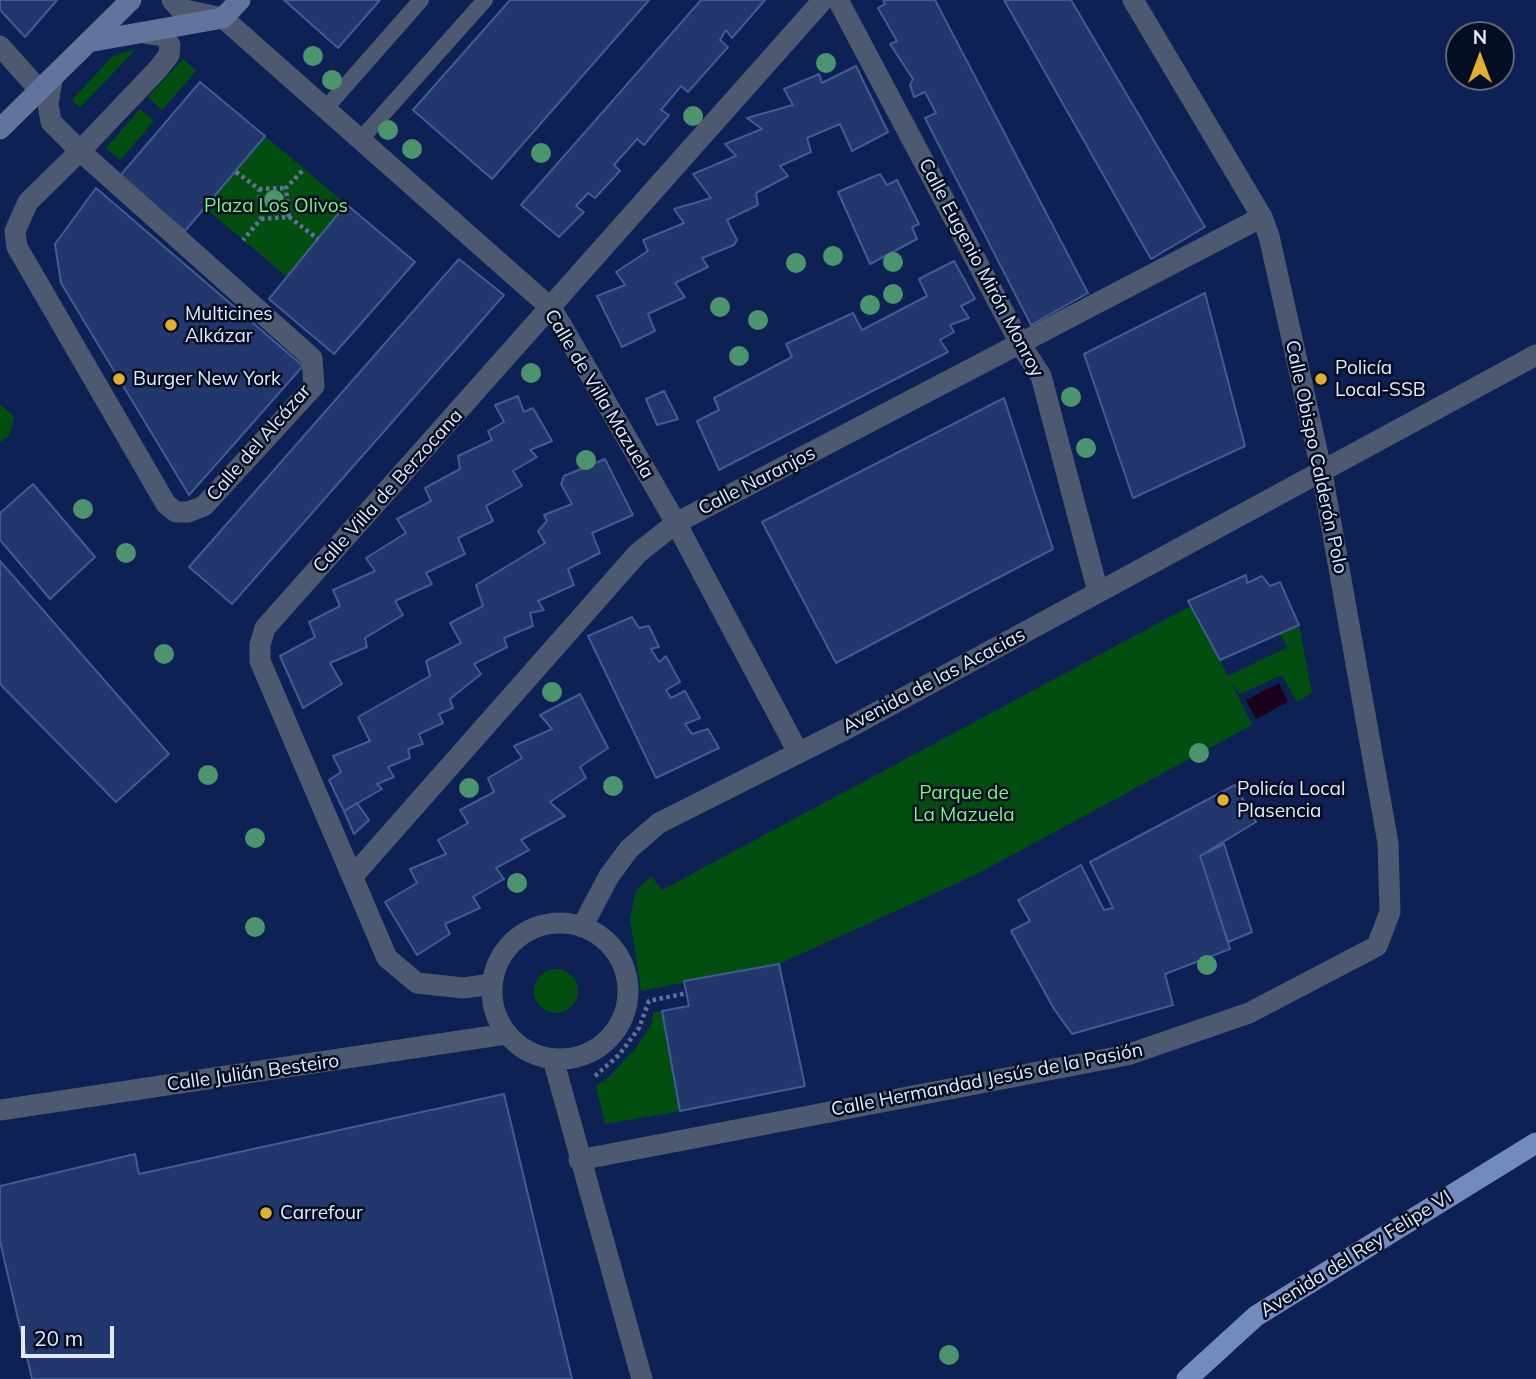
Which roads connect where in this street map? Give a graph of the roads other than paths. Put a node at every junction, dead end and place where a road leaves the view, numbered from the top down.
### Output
1 (131, 0) edge
2 (172, 0) edge
3 (240, 0) edge
4 (421, 0) edge
5 (485, 0) edge
6 (823, 0) edge
7 (838, 0) edge
8 (1133, 0) edge
9 (223, 18) junction
10 (144, 33) junction
11 (88, 43) junction
12 (0, 46) edge
13 (46, 86) junction
14 (325, 109) junction
15 (0, 129) edge
16 (360, 139) junction
17 (80, 151) junction
18 (1262, 216) junction
19 (0, 218) edge
20 (17, 247) junction
21 (552, 309) junction
22 (1021, 345) junction
23 (1536, 355) edge
24 (1322, 473) junction
25 (676, 523) junction
26 (1098, 592) junction
27 (798, 752) junction
28 (353, 876) junction
29 (582, 927) junction
30 (1377, 946) joint
31 (492, 984) junction
32 (506, 1034) junction
33 (553, 1059) junction
34 (0, 1110) edge
35 (1536, 1143) edge
36 (579, 1160) junction
37 (642, 1379) edge
38 (1187, 1379) edge

1 - 11 main road
2 - 9 street
3 - 9 main road
4 - 14 lane
5 - 16 lane
6 - 21 street, Calle Villa de Berzocana
7 - 22 street, Calle Eugenio Mirón Monroy
8 - 18 street, Calle Obispo Calderón Polo
9 - 10 main road
9 - 14 street, Calle de Villa Mazuela
10 - 11 main road
10 - 17 street
11 - 13 main road
12 - 13 street
13 - 15 main road
13 - 17 street
14 - 16 street, Calle de Villa Mazuela
16 - 21 street, Calle de Villa Mazuela
17 - 20 street
17 - 20 street, Calle del Alcázar
18 - 22 street, Calle Naranjos
18 - 24 street, Calle Obispo Calderón Polo
19 - 20 street
21 - 25 street, Calle de Villa Mazuela
21 - 28 street, Calle Villa de Berzocana
22 - 25 street, Calle Naranjos
22 - 26 street, Calle Eugenio Mirón Monroy
23 - 24 street, Avenida de las Acacias
24 - 26 street, Avenida de las Acacias
24 - 30 street, Calle Obispo Calderón Polo
25 - 27 street, Calle de Villa Mazuela
25 - 28 street, Calle Naranjos
26 - 27 street, Avenida de las Acacias
27 - 29 street, Avenida de las Acacias
28 - 31 street, Calle Villa de Berzocana
29 - 31 street
29 - 33 street
30 - 36 street, Calle Hermandad Jesús de la Pasión
31 - 32 street
32 - 33 street
32 - 34 street, Calle Julián Besteiro
33 - 36 street
35 - 38 main road, Avenida del Rey Felipe VI
36 - 37 street

